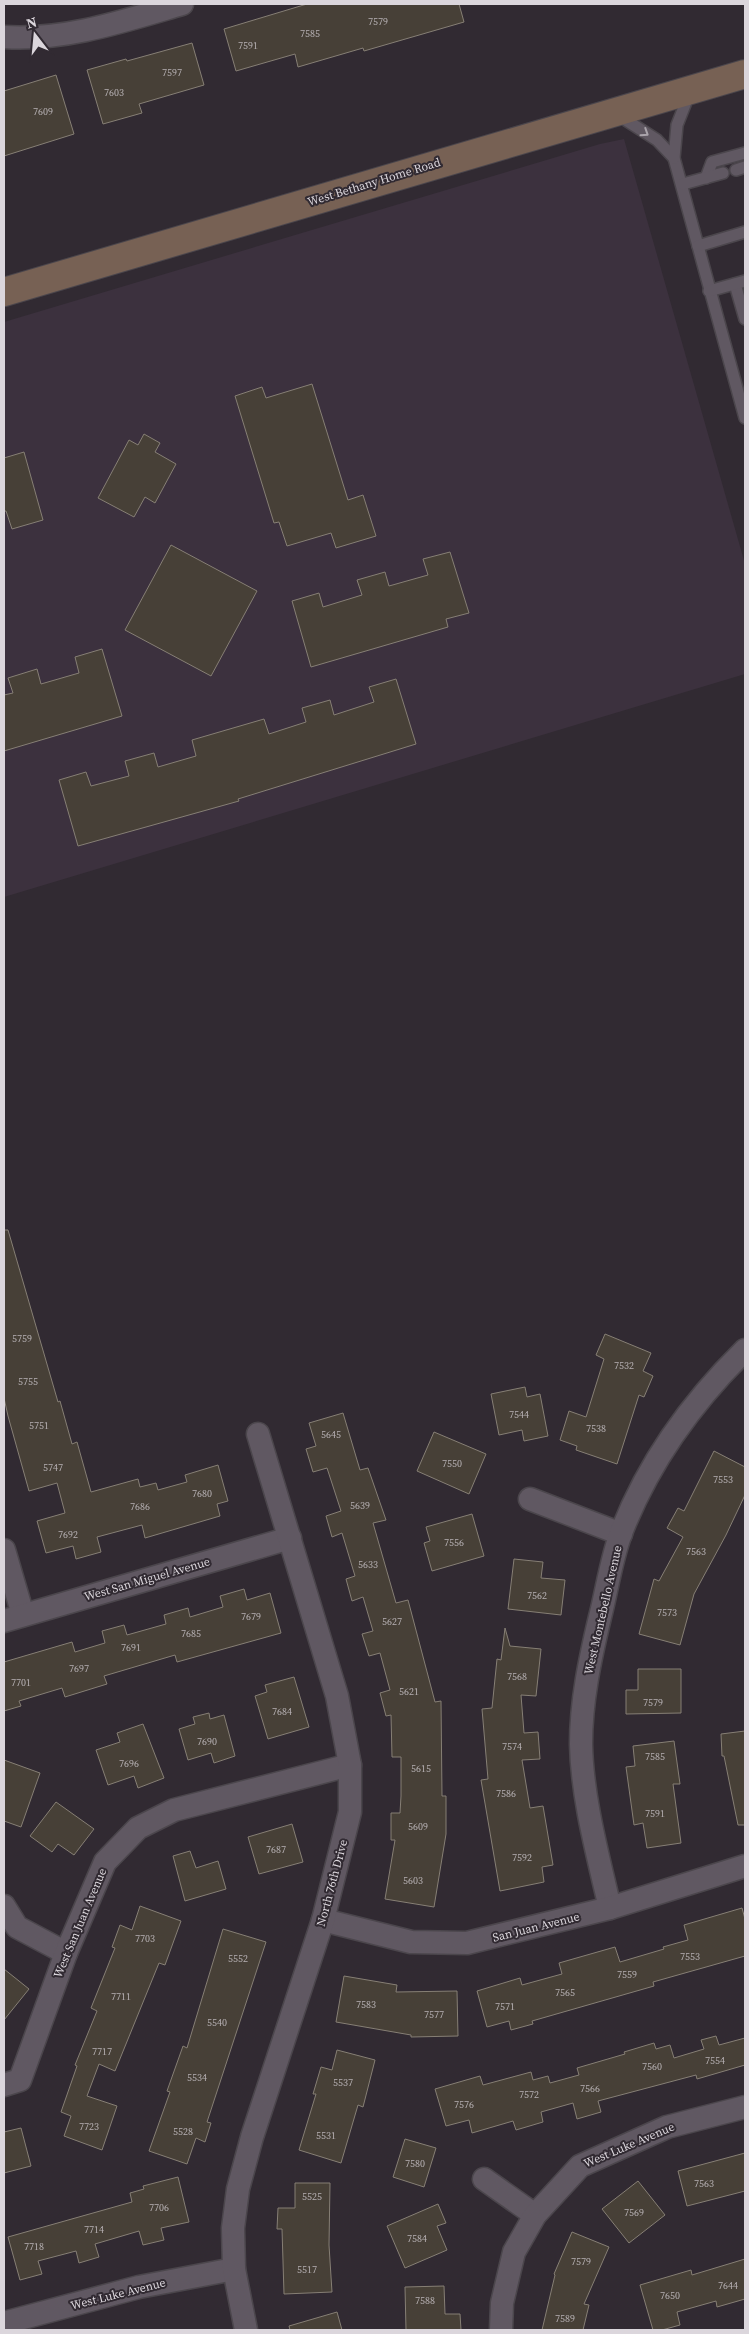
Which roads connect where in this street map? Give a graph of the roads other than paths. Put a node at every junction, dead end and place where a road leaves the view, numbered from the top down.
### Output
1 (182, 4) edge
2 (4, 37) edge
3 (745, 74) edge
4 (691, 90) junction
5 (613, 112) junction
6 (745, 153) edge
7 (674, 158) junction
8 (723, 173) dead end
9 (706, 178) junction
10 (683, 184) junction
11 (745, 232) edge
12 (698, 246) junction
13 (740, 283) edge
14 (4, 292) edge
15 (709, 292) junction
16 (745, 319) edge
17 (745, 418) edge
18 (745, 1350) edge
19 (258, 1434) dead end
20 (530, 1499) dead end
21 (621, 1534) junction
22 (290, 1538) junction
23 (4, 1550) edge
24 (13, 1618) edge
25 (350, 1766) junction
26 (745, 1866) edge
27 (4, 1906) edge
28 (610, 1908) junction
29 (323, 1920) junction
30 (66, 1953) junction
31 (4, 2085) edge
32 (745, 2107) edge
33 (484, 2179) dead end
34 (535, 2215) junction
35 (234, 2269) junction
36 (4, 2323) edge
37 (246, 2330) edge
38 (501, 2330) edge

1 - 2 street
3 - 4 main road, West Bethany Home Road
4 - 5 main road, West Bethany Home Road
4 - 7 lane
5 -> 7 lane
5 - 14 main road, West Bethany Home Road
6 - 9 lane
7 - 10 lane
8 - 9 lane
9 - 10 lane
10 - 12 lane
11 - 12 lane
12 - 15 lane
13 - 15 lane
13 - 16 lane
15 - 17 lane
18 - 21 street, West Montebello Avenue
19 - 22 street, North 76th Drive
20 - 21 street
21 - 28 street, West Montebello Avenue
22 - 24 street, West San Miguel Avenue
22 - 25 street, North 76th Drive
23 - 24 street
25 - 29 street, North 76th Drive
25 - 30 street, West San Juan Avenue
26 - 28 street, San Juan Avenue
27 - 30 street
28 - 29 street, San Juan Avenue
29 - 35 street, North 76th Drive
30 - 31 street, West San Juan Avenue
32 - 34 street, West Luke Avenue
33 - 34 street
34 - 38 street, West Luke Avenue
35 - 36 street, West Luke Avenue
35 - 37 street, North 76th Drive

